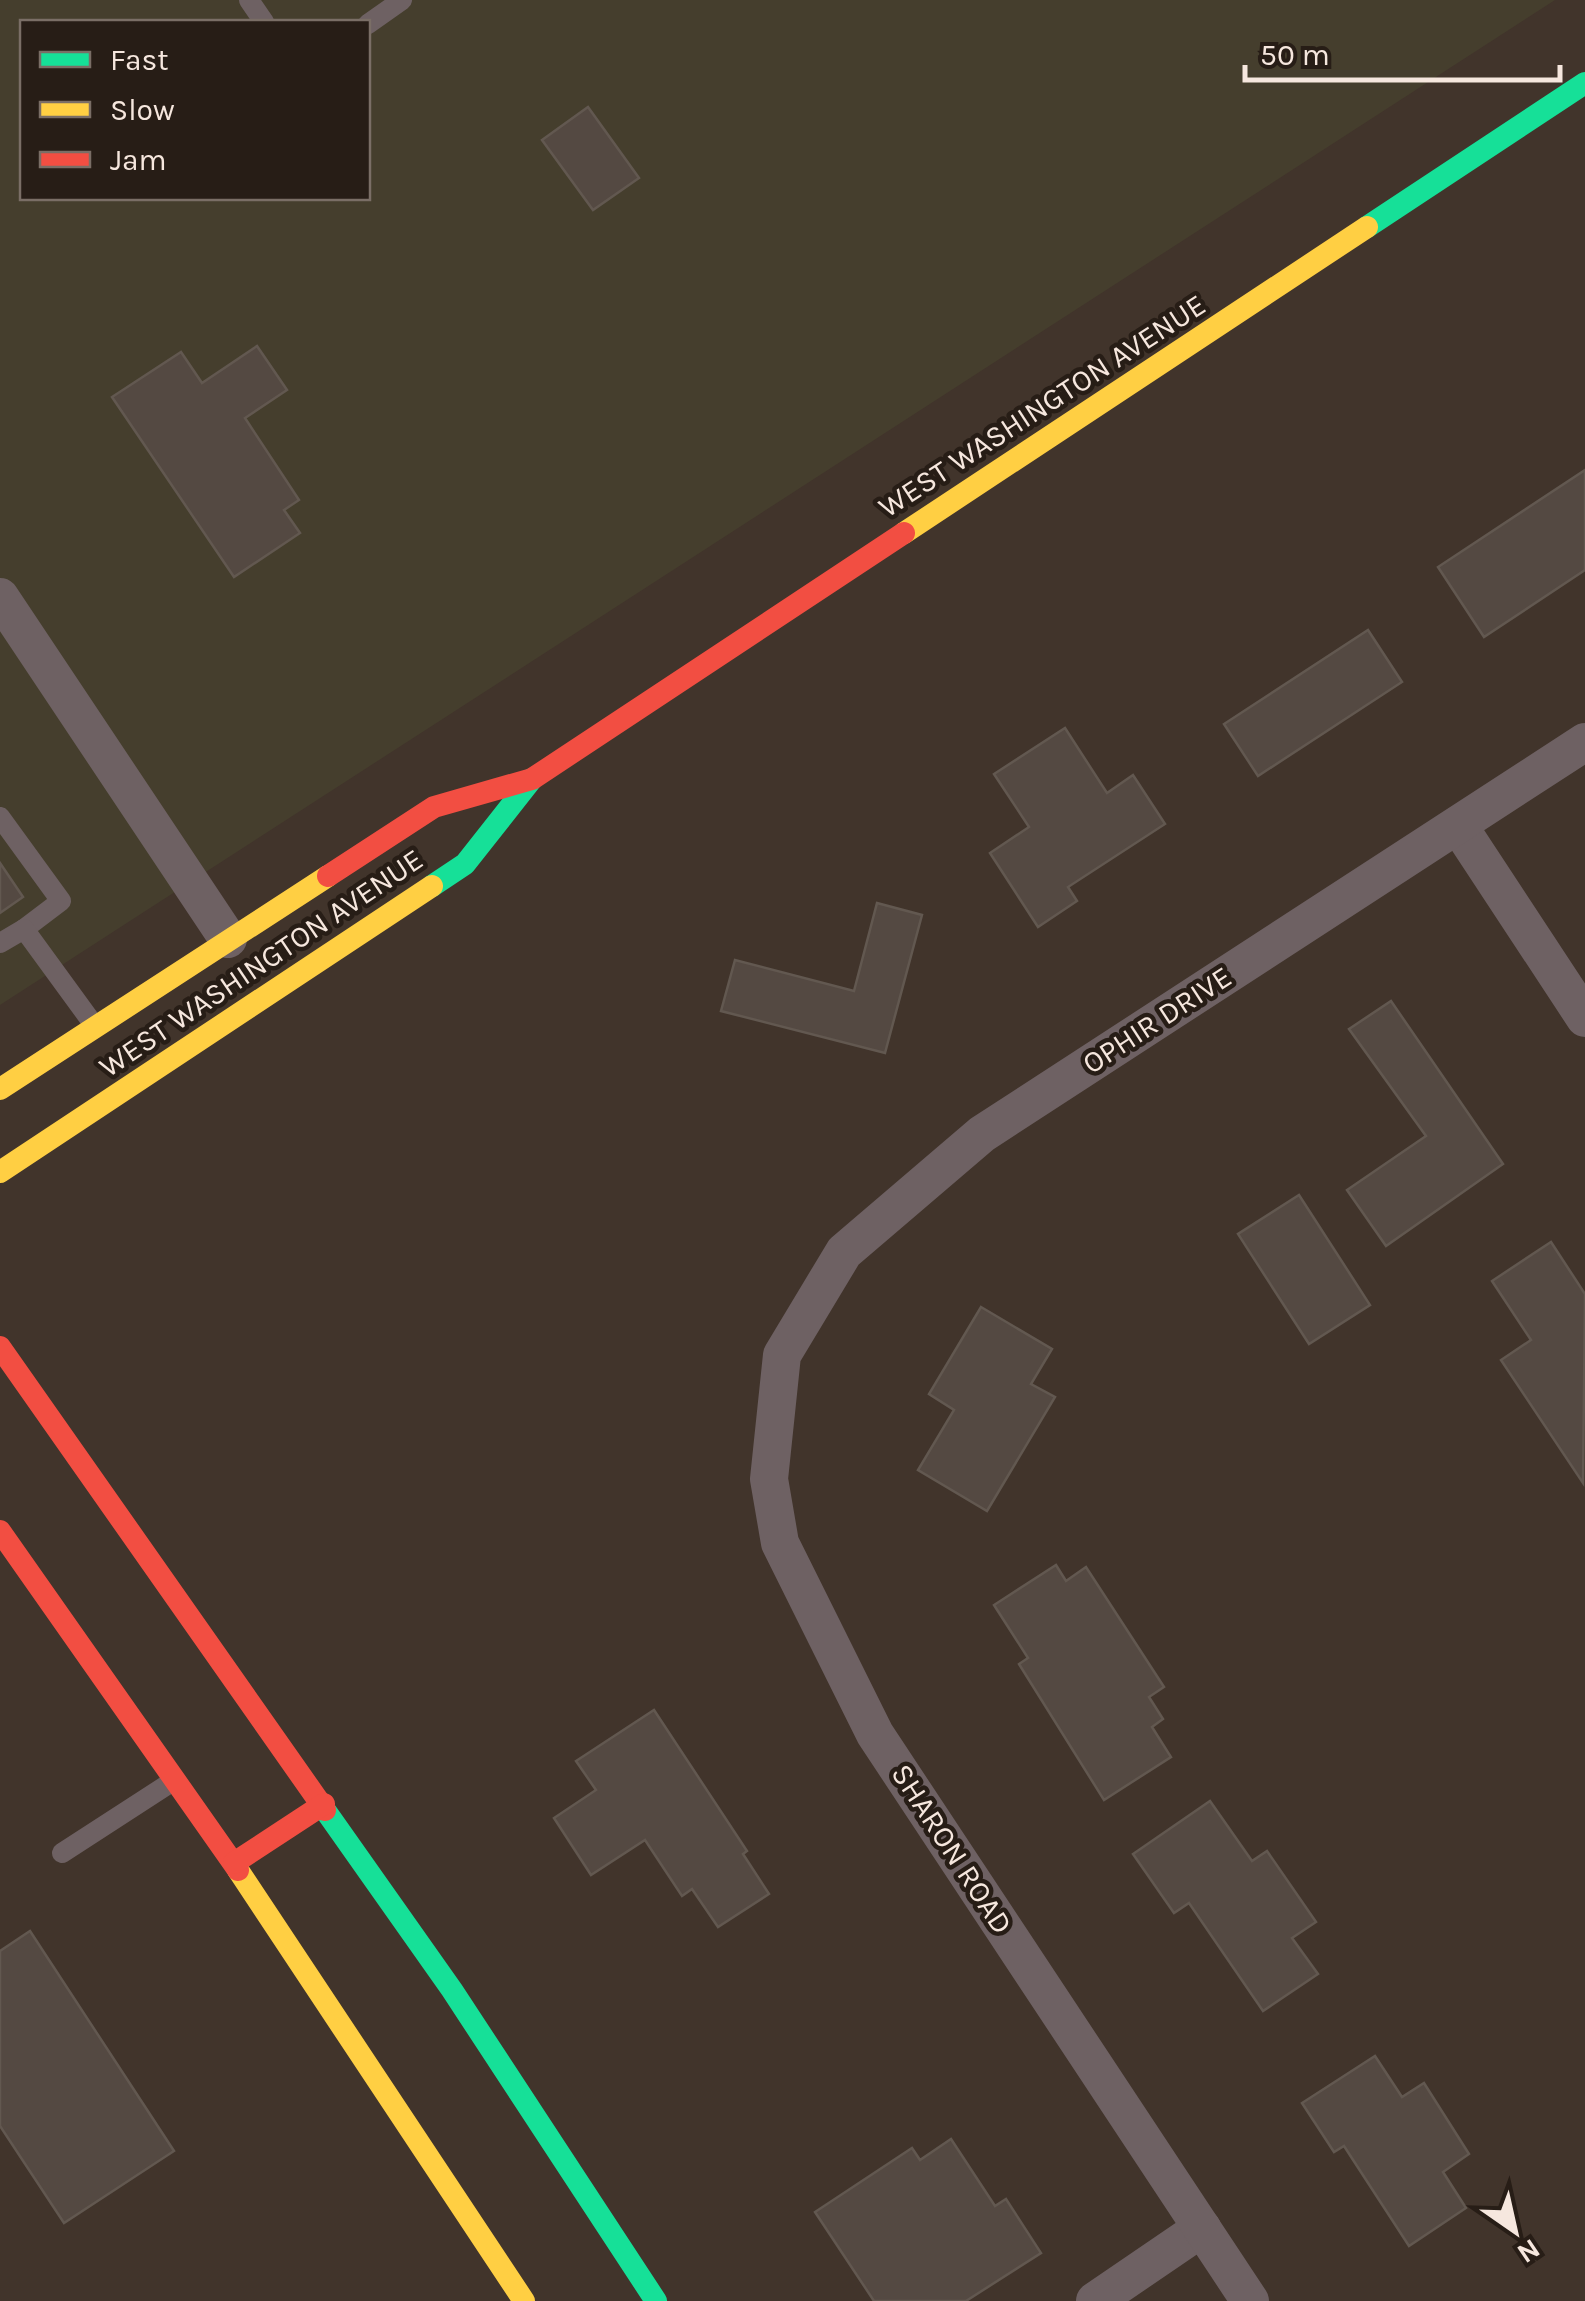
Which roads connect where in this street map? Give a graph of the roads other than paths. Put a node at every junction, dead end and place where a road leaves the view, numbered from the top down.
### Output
1 (402, 0) edge
2 (370, 23) edge
3 (1585, 83) edge
4 (0, 597) edge
5 (1585, 742) edge
6 (532, 779) junction
7 (0, 817) edge
8 (1458, 825) junction
9 (7, 936) edge
10 (228, 939) junction
11 (1585, 1018) edge
12 (96, 1026) junction
13 (0, 1088) edge
14 (0, 1172) edge
15 (0, 1347) edge
16 (782, 1355) joint
17 (0, 1531) edge
18 (175, 1780) junction
19 (324, 1804) junction
20 (62, 1853) dead end
21 (234, 1863) junction
22 (1202, 2228) junction
23 (524, 2301) edge
24 (656, 2301) edge
25 (1095, 2301) edge
26 (1250, 2301) edge

1 - 2 lane
3 - 6 main road, WEST WASHINGTON AVENUE
4 - 10 street
5 - 8 street, OPHIR DRIVE
6 - 10 main road, WEST WASHINGTON AVENUE
6 - 14 main road, WEST WASHINGTON AVENUE
7 - 9 lane
8 - 11 street
8 - 16 street, OPHIR DRIVE
9 - 12 lane
10 - 12 main road, WEST WASHINGTON AVENUE
12 - 13 main road, WEST WASHINGTON AVENUE
15 - 19 main road
16 - 22 street, SHARON ROAD
17 - 18 main road
18 - 20 lane
18 - 21 main road
19 - 21 main road
19 - 24 main road
21 - 23 main road
22 - 25 street
22 - 26 street, SHARON ROAD

